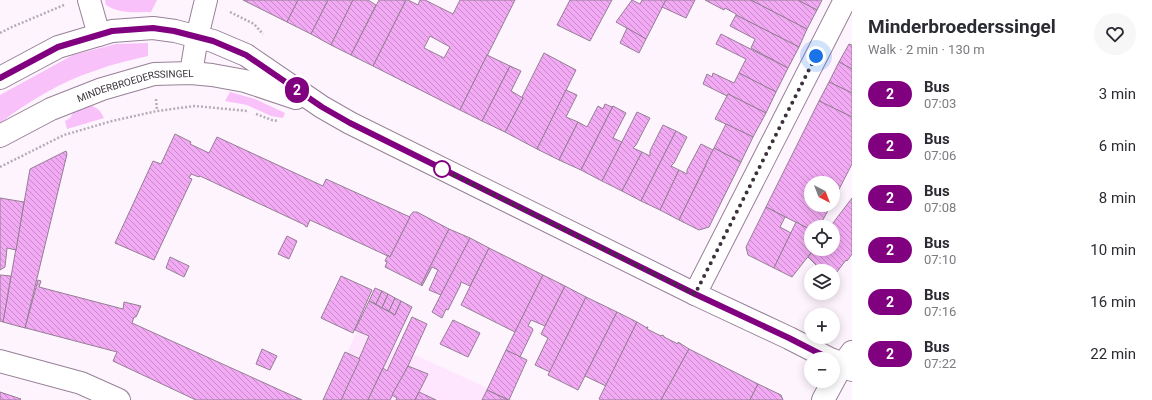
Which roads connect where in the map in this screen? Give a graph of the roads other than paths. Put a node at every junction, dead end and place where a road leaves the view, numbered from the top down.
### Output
1 (206, 0) edge
2 (845, 0) edge
3 (78, 1) edge
4 (99, 35) junction
5 (197, 37) junction
6 (192, 73) junction
7 (0, 78) edge
8 (322, 107) junction
9 (0, 136) edge
10 (695, 294) junction
11 (0, 361) edge
12 (842, 361) edge
13 (119, 400) edge
14 (823, 400) edge

1 - 5 main road
2 - 10 main road
3 - 4 main road
4 - 5 main road, MINDERBROEDERSSINGEL
4 - 7 main road, MINDERBROEDERSSINGEL
5 - 6 main road
5 - 8 main road, MINDERBROEDERSSINGEL
6 - 8 main road, MINDERBROEDERSSINGEL
6 - 9 main road, MINDERBROEDERSSINGEL
8 - 10 main road, MINDERBROEDERSSINGEL
10 - 12 main road, MINDERBROEDERSSINGEL
11 - 13 main road
12 - 14 main road

